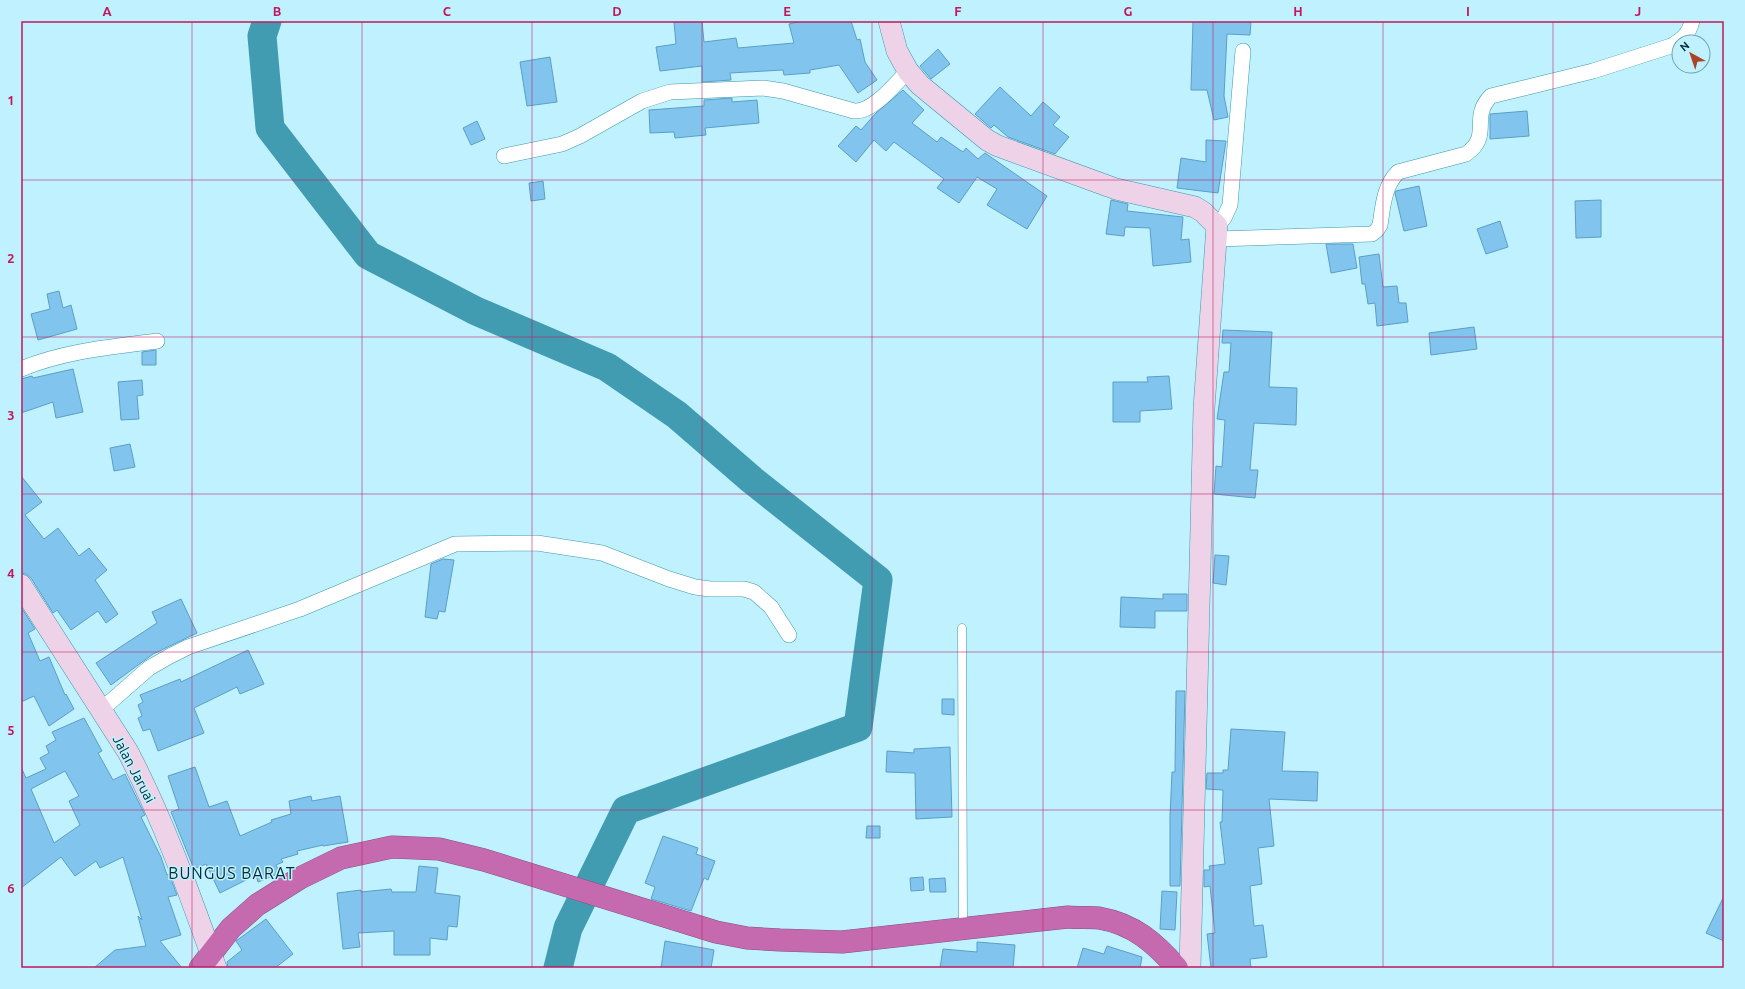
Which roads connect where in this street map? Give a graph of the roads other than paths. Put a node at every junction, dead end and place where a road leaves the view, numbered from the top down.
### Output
1 (889, 21) edge
2 (1692, 21) edge
3 (1243, 51) dead end
4 (908, 71) junction
5 (504, 156) dead end
6 (1217, 233) junction
7 (157, 341) dead end
8 (21, 369) edge
9 (21, 586) edge
10 (962, 628) dead end
11 (789, 635) dead end
12 (101, 710) junction
13 (963, 928) junction
14 (209, 963) edge
15 (1177, 968) edge
16 (1190, 968) edge

1 - 4 street
2 - 6 street
3 - 6 street
4 - 5 street
4 - 6 street
6 - 16 street
7 - 8 street
9 - 12 street, Jalan Jaruai
10 - 13 lane
11 - 12 street
12 - 14 street, Jalan Jaruai
13 - 14 highway
13 - 15 highway

